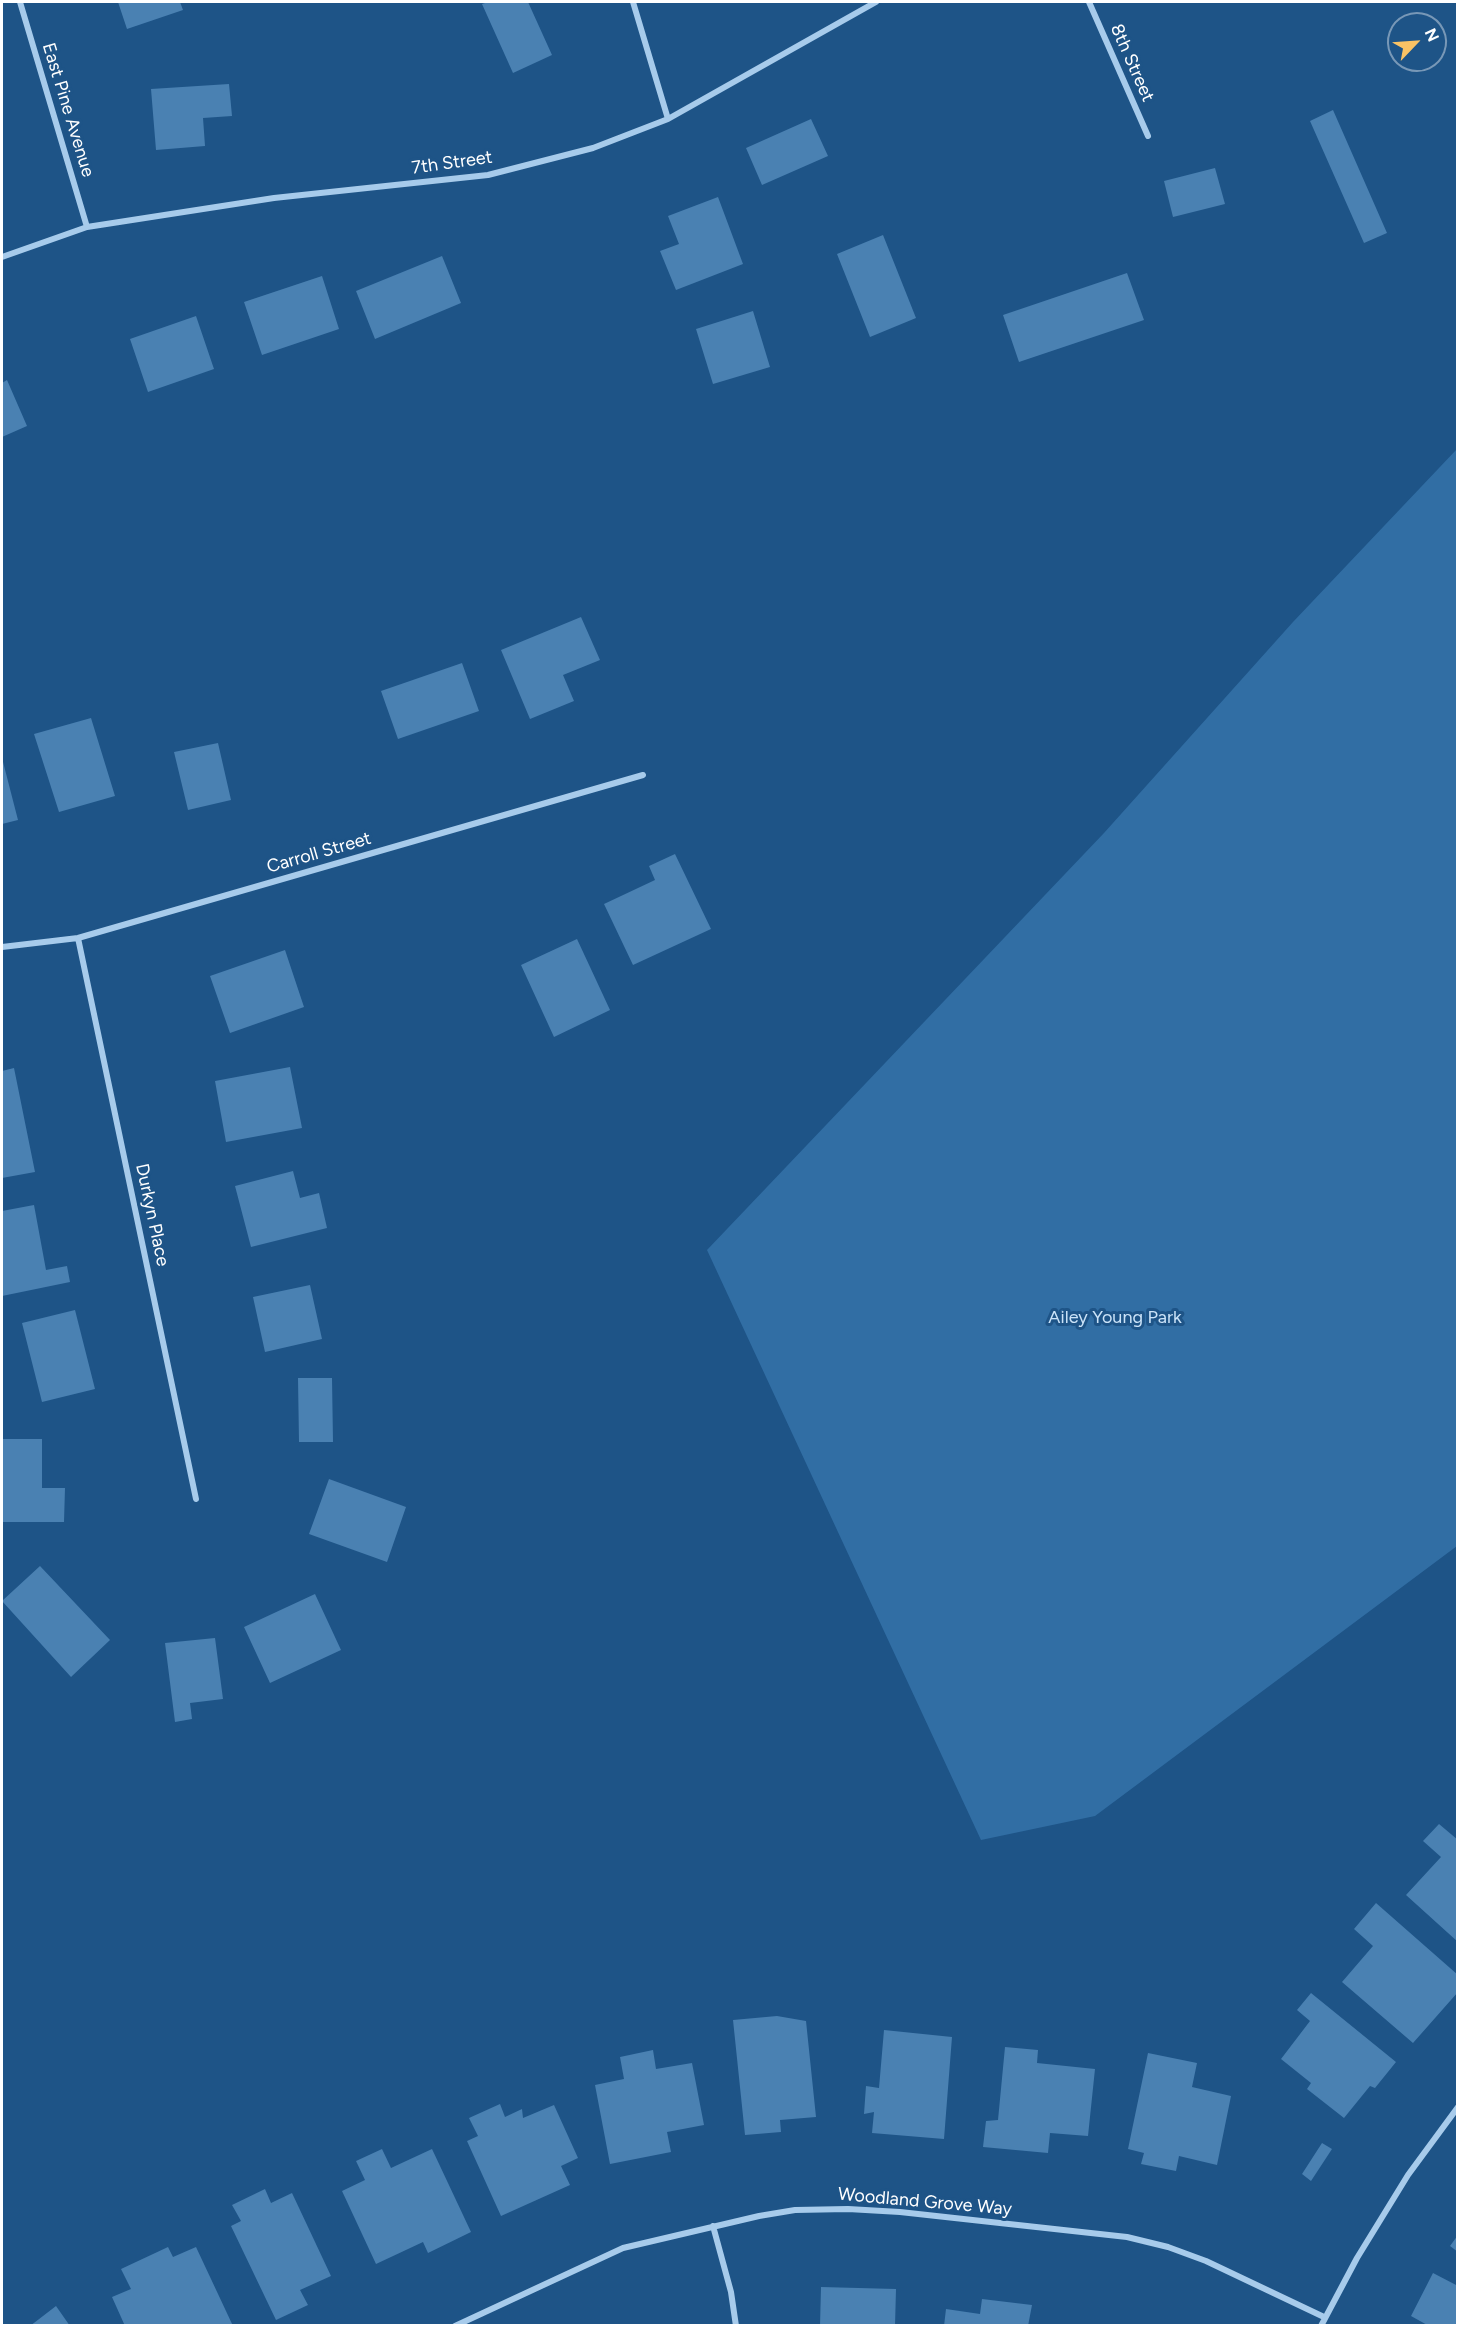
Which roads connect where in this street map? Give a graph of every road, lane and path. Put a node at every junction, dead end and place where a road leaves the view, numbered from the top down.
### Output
1 (20, 2) edge
2 (633, 2) edge
3 (876, 2) edge
4 (1089, 2) edge
5 (668, 119) junction
6 (1148, 136) dead end
7 (87, 227) junction
8 (2, 257) edge
9 (643, 775) dead end
10 (78, 938) junction
11 (2, 947) edge
12 (196, 1499) dead end
13 (1458, 2107) edge
14 (713, 2226) junction
15 (1324, 2317) junction
16 (455, 2325) edge
17 (736, 2325) edge
18 (1321, 2325) edge

1 - 7 street, East Pine Avenue
2 - 5 street
3 - 5 street, 7th Street
4 - 6 street, 8th Street
5 - 7 street, 7th Street
7 - 8 street, 7th Street
9 - 10 street, Carroll Street
10 - 11 street, Carroll Street
10 - 12 street, Durkyn Place
13 - 15 street
14 - 15 street, Woodland Grove Way
14 - 16 street, Woodland Grove Way
14 - 17 street
15 - 18 street

